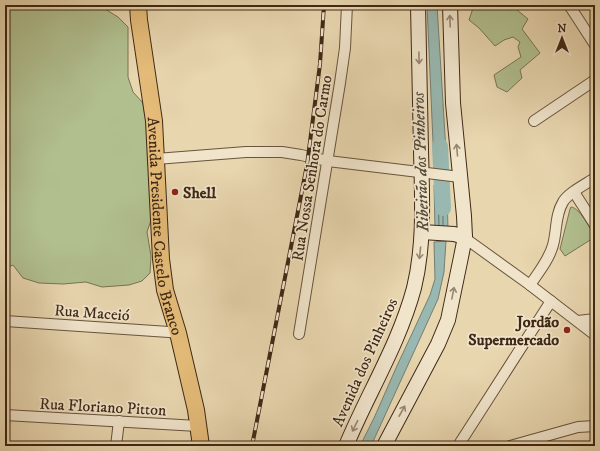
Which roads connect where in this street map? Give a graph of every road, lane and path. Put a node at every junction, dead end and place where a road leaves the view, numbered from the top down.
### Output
1 (138, 5) edge
2 (347, 5) edge
3 (418, 5) edge
4 (450, 5) edge
5 (569, 5) edge
6 (595, 45) edge
7 (595, 80) edge
8 (534, 120) dead end
9 (156, 159) junction
10 (328, 161) junction
11 (424, 172) junction
12 (453, 176) junction
13 (595, 178) edge
14 (574, 192) junction
15 (595, 225) edge
16 (427, 233) junction
17 (459, 236) junction
18 (530, 285) junction
19 (551, 301) junction
20 (595, 319) edge
21 (5, 321) edge
22 (578, 322) junction
23 (178, 333) junction
24 (299, 334) dead end
25 (595, 335) edge
26 (5, 415) edge
27 (119, 421) junction
28 (198, 426) junction
29 (595, 426) edge
30 (116, 446) edge
31 (201, 446) edge
32 (346, 446) edge
33 (384, 446) edge
34 (459, 446) edge
35 (510, 446) edge

1 - 9 main road, Avenida Presidente Castelo Branco
2 - 10 street, Rua Nossa Senhora do Carmo
3 -> 11 street, Avenida dos Pinheiros
12 -> 4 street
5 - 6 street
7 - 8 street
9 - 10 street
9 - 23 main road, Avenida Presidente Castelo Branco
10 - 11 street
10 - 24 street, Rua Nossa Senhora do Carmo
11 - 12 street
11 - 16 street, Avenida dos Pinheiros
12 - 17 street
13 - 14 street
14 - 15 street
14 - 18 street
16 - 17 street
16 -> 32 street, Avenida dos Pinheiros
17 - 18 street
33 -> 17 street
18 - 19 street
19 - 22 street
19 - 34 street
20 - 22 street
21 - 23 street, Rua Maceió
22 - 25 street
23 - 28 main road, Avenida Presidente Castelo Branco
26 - 27 street, Rua Floriano Pitton
27 - 28 street, Rua Floriano Pitton
27 - 30 street
28 - 31 main road, Avenida Presidente Castelo Branco
29 - 35 street

